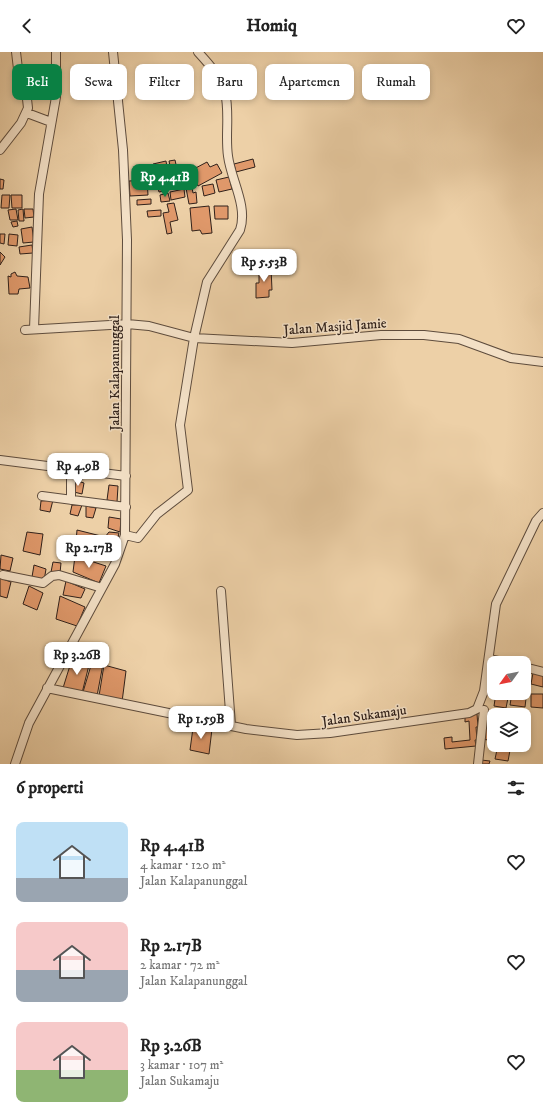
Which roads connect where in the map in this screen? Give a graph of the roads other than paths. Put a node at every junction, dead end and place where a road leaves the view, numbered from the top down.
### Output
1 (16, 52) edge
2 (56, 52) edge
3 (113, 52) edge
4 (198, 52) edge
5 (29, 113) junction
6 (51, 122) junction
7 (0, 150) edge
8 (128, 324) junction
9 (34, 329) junction
10 (25, 330) dead end
11 (194, 338) junction
12 (543, 362) edge
13 (0, 460) edge
14 (71, 470) junction
15 (126, 476) junction
16 (42, 496) dead end
17 (70, 500) junction
18 (126, 507) junction
19 (543, 513) edge
20 (125, 535) junction
21 (3, 575) dead end
22 (102, 588) junction
23 (221, 591) dead end
24 (489, 656) edge
25 (531, 669) edge
26 (487, 672) edge
27 (543, 672) edge
28 (47, 688) junction
29 (484, 710) dead end
30 (231, 725) junction
31 (15, 764) edge
32 (478, 764) edge

1 - 5 street
2 - 6 street
3 - 8 street, Jalan Kalapanunggal
4 - 11 street
5 - 6 street
5 - 7 street
6 - 9 street
8 - 9 street, Jalan Masjid Jamie
8 - 11 street, Jalan Masjid Jamie
8 - 15 street, Jalan Kalapanunggal
9 - 10 street, Jalan Masjid Jamie
11 - 12 street, Jalan Masjid Jamie
11 - 20 street
13 - 14 street
14 - 15 street
14 - 17 street
15 - 18 street, Jalan Kalapanunggal
16 - 17 street
17 - 18 street
18 - 20 street, Jalan Kalapanunggal
19 - 24 street, Jalan Sukamaju
20 - 22 street, Jalan Kalapanunggal
21 - 22 street
22 - 28 street, Jalan Kalapanunggal
23 - 30 street
25 - 27 street
26 - 30 street, Jalan Sukamaju
28 - 30 street, Jalan Sukamaju
28 - 31 street, Jalan Kalapanunggal
29 - 32 street

